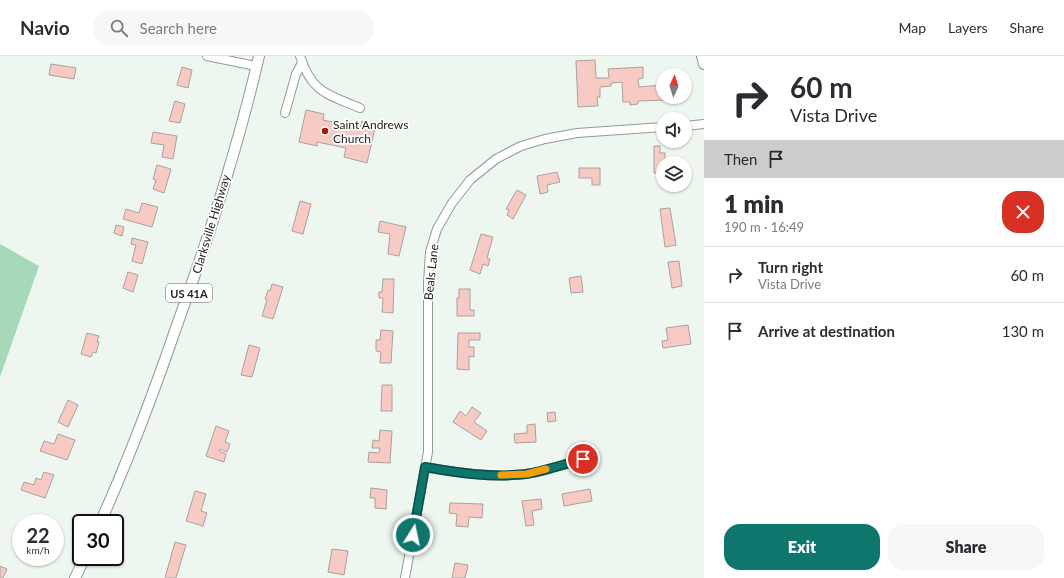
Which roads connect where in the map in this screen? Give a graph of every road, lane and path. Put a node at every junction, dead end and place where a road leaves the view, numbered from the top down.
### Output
1 (207, 56) edge
2 (702, 56) edge
3 (301, 59) edge
4 (258, 61) edge
5 (704, 64) edge
6 (360, 108) dead end
7 (285, 113) dead end
8 (704, 124) edge
9 (692, 125) edge
10 (656, 127) edge
11 (583, 459) dead end
12 (425, 467) junction
13 (104, 514) edge
14 (81, 566) edge
15 (75, 578) edge
16 (405, 578) edge

1 - 4 street
2 - 5 main road
3 - 6 street
3 - 7 street
4 - 13 main road, Clarksville Highway / US 41A
8 - 9 street
10 - 12 street, Beals Lane
11 - 12 street
12 - 16 street, Beals Lane
14 - 15 main road

